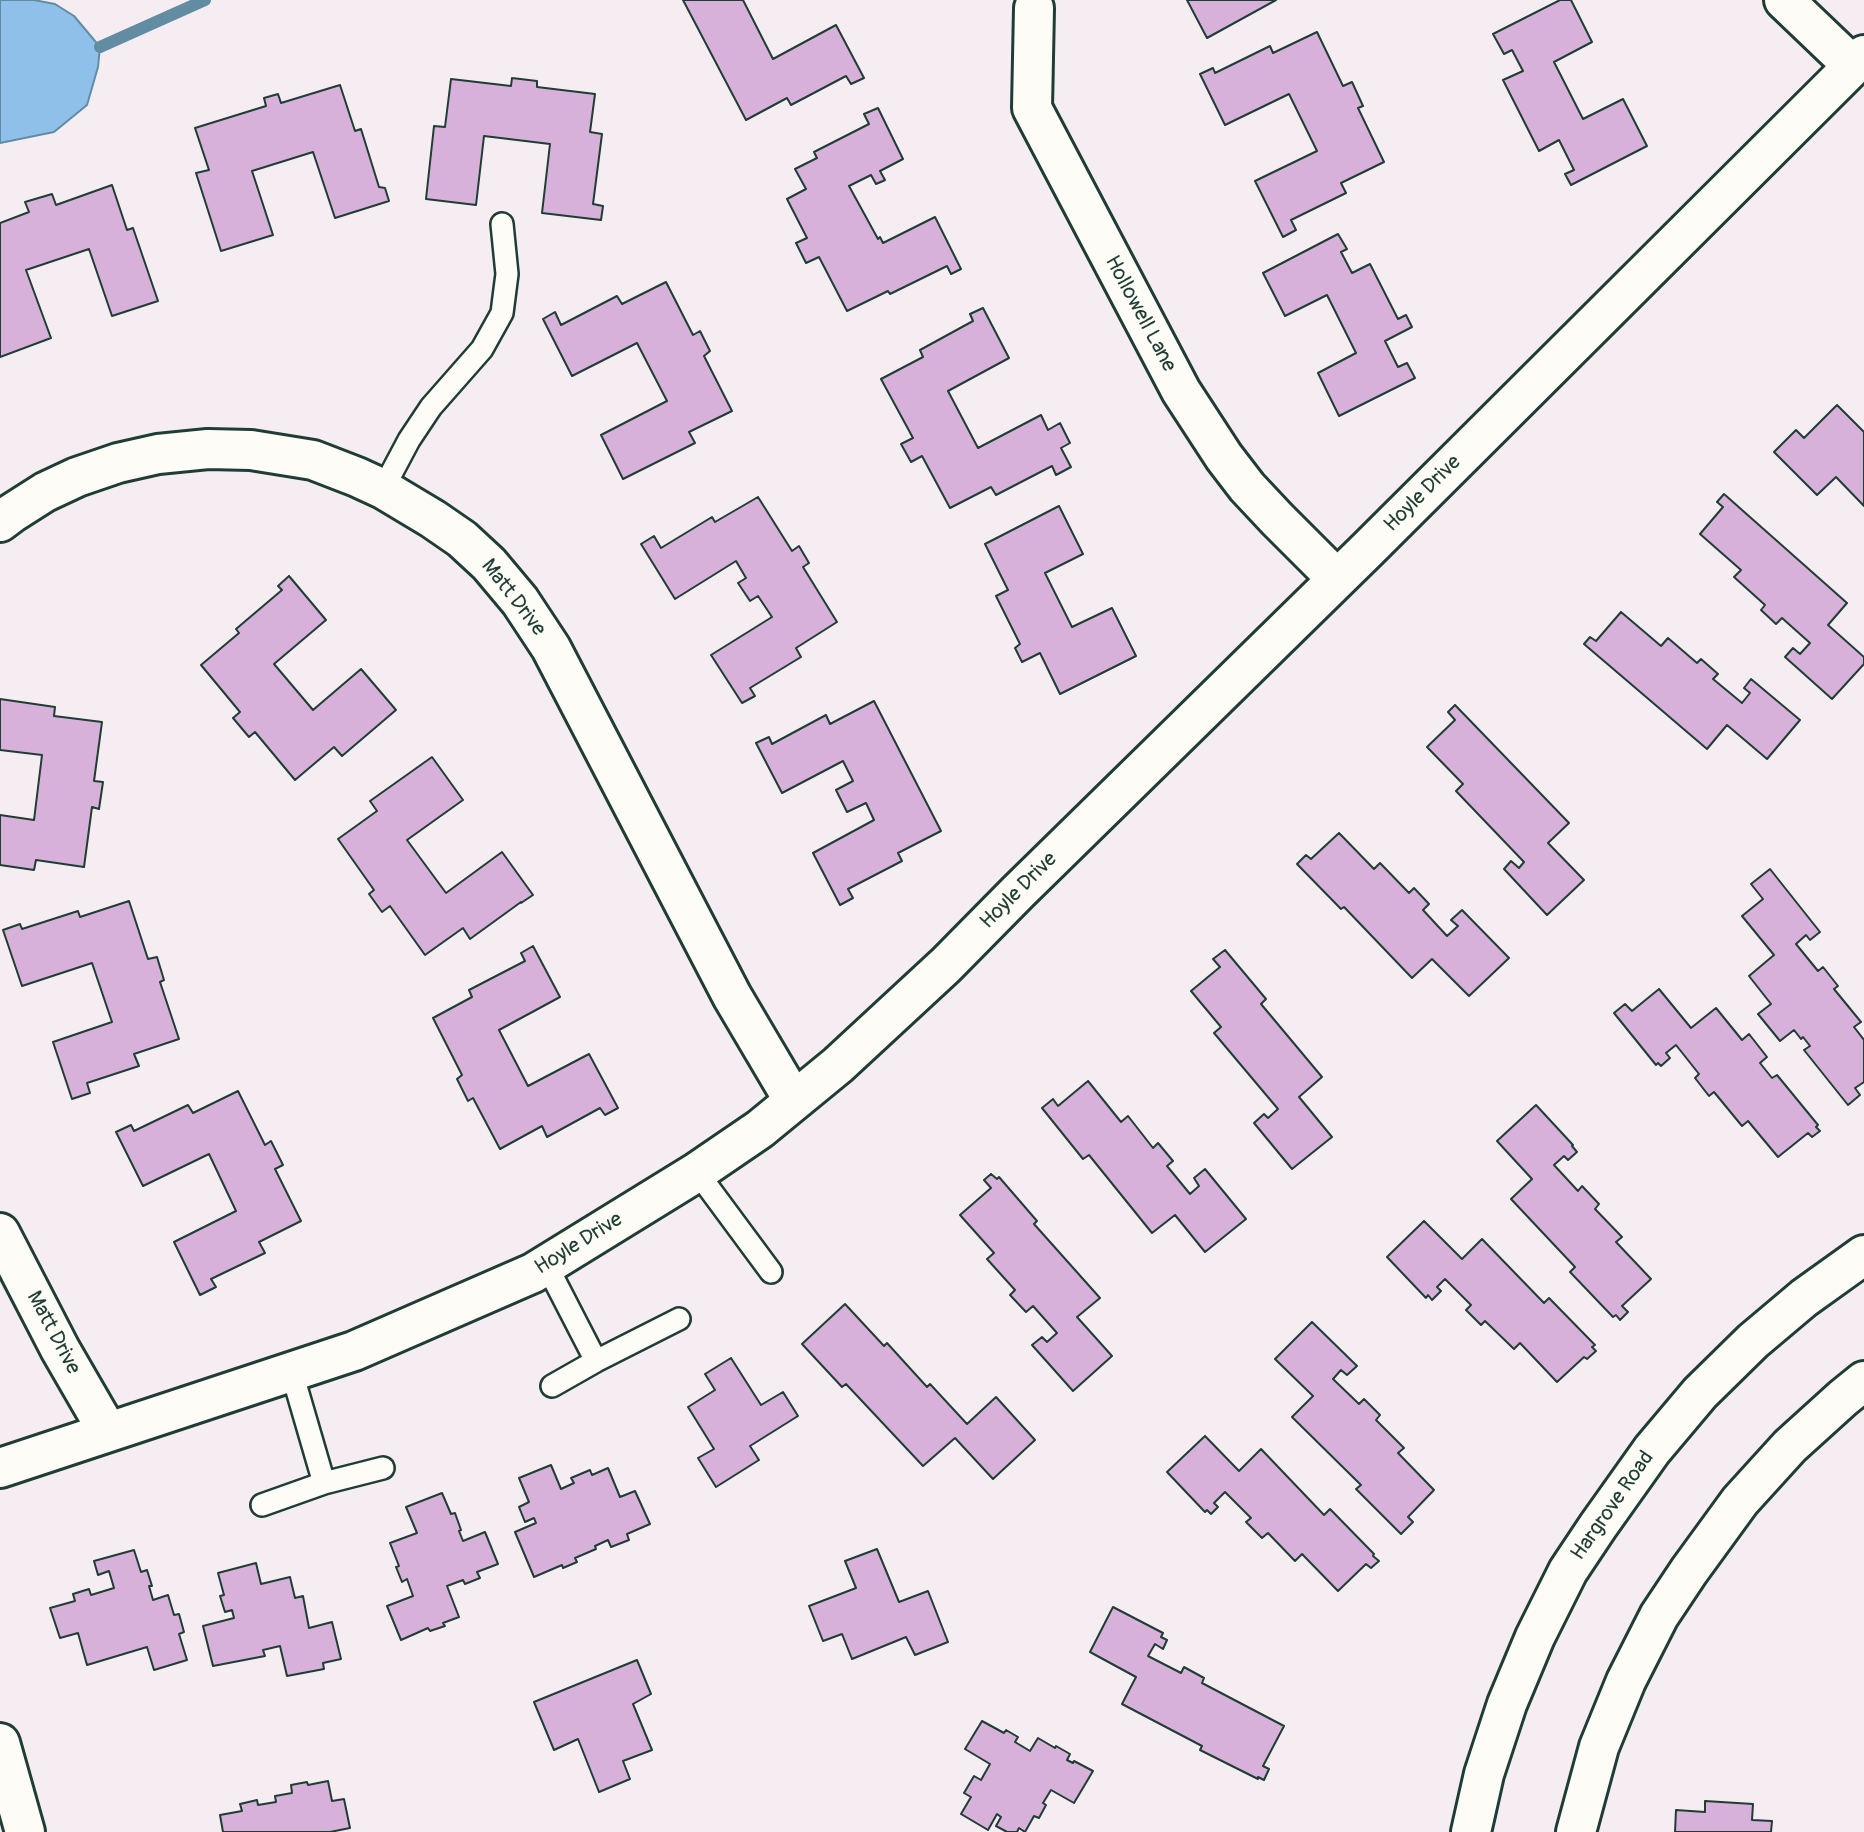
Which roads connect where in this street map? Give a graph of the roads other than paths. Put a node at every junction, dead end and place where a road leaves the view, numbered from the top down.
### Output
1 (1784, 0) edge
2 (1033, 4) edge
3 (1858, 60) edge
4 (502, 224) dead end
5 (383, 489) junction
6 (0, 522) edge
7 (1337, 579) junction
8 (794, 1101) junction
9 (697, 1172) junction
10 (0, 1233) edge
11 (1864, 1255) edge
12 (547, 1266) junction
13 (771, 1272) dead end
14 (679, 1320) dead end
15 (596, 1361) junction
16 (292, 1373) junction
17 (1864, 1381) edge
18 (552, 1386) dead end
19 (108, 1432) junction
20 (0, 1468) edge
21 (383, 1468) dead end
22 (324, 1483) junction
23 (262, 1505) dead end
24 (0, 1743) edge
25 (25, 1832) edge
26 (1471, 1832) edge
27 (1576, 1832) edge

1 - 3 street
2 - 7 street, Hollowell Lane
3 - 7 street, Hoyle Drive
4 - 5 lane
5 - 6 street, Matt Drive
5 - 8 street, Matt Drive
7 - 8 street, Hoyle Drive
8 - 9 street, Hoyle Drive
9 - 12 street, Hoyle Drive
9 - 13 lane
10 - 19 street, Matt Drive
11 - 26 street, Hargrove Road
12 - 15 lane
12 - 16 street, Hoyle Drive
14 - 15 lane
15 - 18 lane
16 - 19 street, Hoyle Drive
16 - 22 lane
17 - 27 street
19 - 20 street, Hoyle Drive
21 - 22 lane
22 - 23 lane
24 - 25 street

